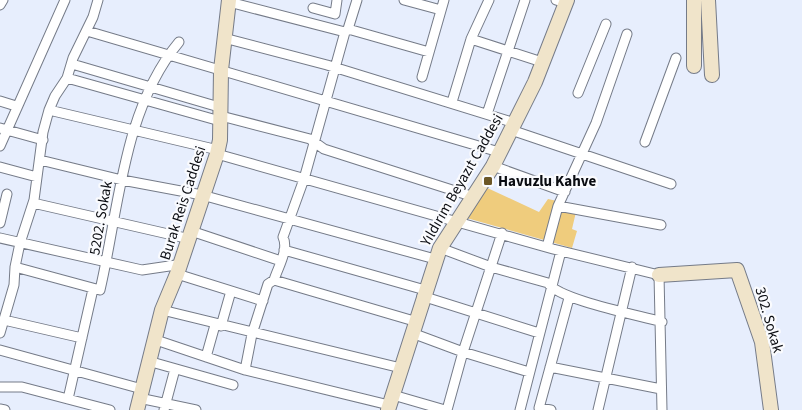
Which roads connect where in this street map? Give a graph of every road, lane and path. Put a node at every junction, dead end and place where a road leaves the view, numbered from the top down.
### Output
1 (3, 0) edge
2 (65, 0) edge
3 (98, 0) edge
4 (337, 0) edge
5 (357, 0) edge
6 (404, 0) edge
7 (444, 0) edge
8 (489, 0) edge
9 (525, 0) edge
10 (694, 0) edge
11 (708, 0) edge
12 (229, 1) edge
13 (563, 1) edge
14 (314, 4) edge
15 (0, 5) edge
16 (441, 10) junction
17 (310, 23) junction
18 (606, 24) dead end
19 (87, 30) junction
20 (347, 31) junction
21 (626, 34) dead end
22 (224, 38) junction
23 (472, 39) junction
24 (179, 42) dead end
25 (507, 51) junction
26 (429, 52) junction
27 (168, 55) junction
28 (676, 58) dead end
29 (542, 62) junction
30 (72, 64) junction
31 (694, 66) dead end
32 (337, 68) junction
33 (220, 70) junction
34 (712, 75) dead end
35 (422, 77) dead end
36 (68, 78) junction
37 (153, 86) junction
38 (578, 93) dead end
39 (146, 100) junction
40 (0, 101) edge
41 (326, 102) junction
42 (452, 102) junction
43 (16, 106) junction
44 (49, 110) junction
45 (487, 114) junction
46 (220, 115) junction
47 (513, 126) junction
48 (3, 128) edge
49 (135, 129) junction
50 (43, 140) junction
51 (315, 142) junction
52 (645, 142) dead end
53 (0, 146) edge
54 (218, 152) junction
55 (499, 152) junction
56 (582, 153) junction
57 (40, 160) junction
58 (493, 166) junction
59 (0, 167) edge
60 (37, 177) junction
61 (304, 179) junction
62 (122, 180) junction
63 (671, 184) dead end
64 (565, 192) junction
65 (7, 194) dead end
66 (202, 195) junction
67 (474, 197) junction
68 (33, 203) junction
69 (558, 206) junction
70 (288, 220) junction
71 (457, 220) junction
72 (112, 221) junction
73 (0, 223) edge
74 (661, 225) dead end
75 (502, 234) junction
76 (190, 235) junction
77 (0, 238) edge
78 (20, 243) junction
79 (547, 248) junction
80 (284, 250) junction
81 (561, 251) junction
82 (437, 254) junction
83 (281, 260) junction
84 (107, 263) junction
85 (15, 267) junction
86 (491, 267) junction
87 (632, 267) junction
88 (180, 268) junction
89 (659, 275) junction
90 (274, 280) junction
91 (551, 288) junction
92 (93, 289) junction
93 (231, 291) junction
94 (424, 293) junction
95 (569, 298) junction
96 (263, 301) junction
97 (162, 310) junction
98 (623, 310) junction
99 (476, 313) junction
100 (4, 320) junction
101 (662, 322) junction
102 (218, 325) junction
103 (413, 327) junction
104 (0, 333) edge
105 (539, 333) junction
106 (252, 334) junction
107 (82, 338) junction
108 (153, 339) junction
109 (0, 350) edge
110 (463, 352) junction
111 (206, 357) junction
112 (148, 361) junction
113 (550, 367) junction
114 (402, 368) junction
115 (175, 369) junction
116 (245, 370) junction
117 (74, 371) junction
118 (529, 372) junction
119 (606, 378) junction
120 (233, 386) dead end
121 (0, 387) edge
122 (661, 389) junction
123 (68, 399) junction
124 (139, 399) edge
125 (390, 403) edge
126 (164, 407) edge
127 (0, 409) edge
128 (430, 409) edge
129 (4, 410) edge
130 (110, 410) edge
131 (196, 410) edge
132 (446, 410) edge
133 (520, 410) edge
134 (548, 410) edge
135 (598, 410) edge
136 (662, 410) edge
137 (772, 410) edge

1 - 15 street
2 - 43 street
3 - 19 street
4 - 14 street
5 - 20 street
6 - 16 street
7 - 16 street
8 - 23 street
9 - 25 street
10 - 31 main road
11 - 34 main road
12 - 17 street
12 - 22 main road, Burak Reis Caddesi
13 - 29 main road, Yıldırım Beyazıt Caddesi
14 - 17 street
16 - 26 street
17 - 20 street
18 - 38 street
19 - 27 street
19 - 30 street
20 - 26 street
20 - 32 street
21 - 56 street
22 - 32 street
22 - 33 main road, Burak Reis Caddesi
23 - 25 street
23 - 42 street
24 - 27 street, 5202. Sokak
25 - 29 street
25 - 45 street
26 - 35 street
27 - 33 street
27 - 37 street, 5202. Sokak
28 - 52 street
29 - 47 main road, Yıldırım Beyazıt Caddesi
30 - 36 street
30 - 37 street
32 - 41 street
32 - 42 street
33 - 41 street
33 - 46 main road, Burak Reis Caddesi
36 - 39 street
36 - 44 street
37 - 39 street, 5202. Sokak
37 - 46 street
39 - 46 street
39 - 49 street, 5202. Sokak
40 - 43 street
41 - 51 street
41 - 55 street
42 - 45 street
43 - 48 street
44 - 49 street
44 - 50 street
45 - 47 street
46 - 51 street
46 - 54 main road, Burak Reis Caddesi
47 - 55 main road, Yıldırım Beyazıt Caddesi
47 - 56 street
48 - 50 street
48 - 53 street
49 - 54 street
49 - 62 street, 5202. Sokak
50 - 57 street
51 - 61 street
51 - 67 street
54 - 61 street
54 - 66 main road, Burak Reis Caddesi
55 - 58 main road, Yıldırım Beyazıt Caddesi
56 - 63 street
56 - 64 street
57 - 60 street
57 - 62 street
58 - 64 street
58 - 67 main road, Yıldırım Beyazıt Caddesi
59 - 60 street
60 - 68 street
61 - 70 street
61 - 71 street
62 - 66 street
62 - 72 street, 5202. Sokak
64 - 69 street
65 - 73 street
66 - 70 street
66 - 76 main road, Burak Reis Caddesi
67 - 71 main road, Yıldırım Beyazıt Caddesi
68 - 72 street
68 - 78 street
69 - 74 street
69 - 79 street
70 - 80 street
70 - 82 street
71 - 75 street
71 - 82 main road, Yıldırım Beyazıt Caddesi
72 - 76 street
72 - 84 street, 5202. Sokak
75 - 79 street
75 - 86 street
76 - 83 street
76 - 88 main road, Burak Reis Caddesi
77 - 78 street
78 - 84 street
78 - 85 street
79 - 81 street
80 - 83 street
80 - 94 street
81 - 87 street
81 - 91 street
82 - 86 street
82 - 94 main road, Yıldırım Beyazıt Caddesi
83 - 90 street
84 - 88 street
84 - 92 street, 5202. Sokak
85 - 92 street
85 - 100 street
86 - 91 street
86 - 99 street
87 - 89 street
87 - 98 street
88 - 93 street
88 - 97 main road, Burak Reis Caddesi
89 - 101 street
89 - 137 main road, 302. Sokak
90 - 96 street
90 - 103 street
91 - 95 street
91 - 105 street
92 - 107 street, 5202. Sokak
93 - 96 street
93 - 102 street
94 - 99 street
94 - 103 main road, Yıldırım Beyazıt Caddesi
95 - 98 street
95 - 113 street
96 - 106 street
97 - 102 street
97 - 108 main road, Burak Reis Caddesi
98 - 101 street
98 - 119 street
99 - 105 street
99 - 110 street
100 - 104 street
100 - 107 street
101 - 122 street
102 - 106 street
102 - 111 street
103 - 110 street
103 - 114 main road, Yıldırım Beyazıt Caddesi
105 - 118 street
106 - 114 street
106 - 116 street
107 - 117 street, 5202. Sokak
108 - 111 street
108 - 112 main road, Burak Reis Caddesi
109 - 117 street
110 - 118 street
110 - 132 street
111 - 116 street
112 - 115 street
112 - 124 main road, Burak Reis Caddesi
113 - 119 street
113 - 134 street
114 - 125 main road, Yıldırım Beyazıt Caddesi
115 - 120 street
115 - 126 street
116 - 125 street
117 - 123 street, 5202. Sokak
117 - 124 street
118 - 133 street
119 - 122 street
119 - 135 street
121 - 123 street
122 - 136 street
123 - 130 street
124 - 126 street
125 - 128 street
126 - 131 street
127 - 129 street
128 - 132 street

